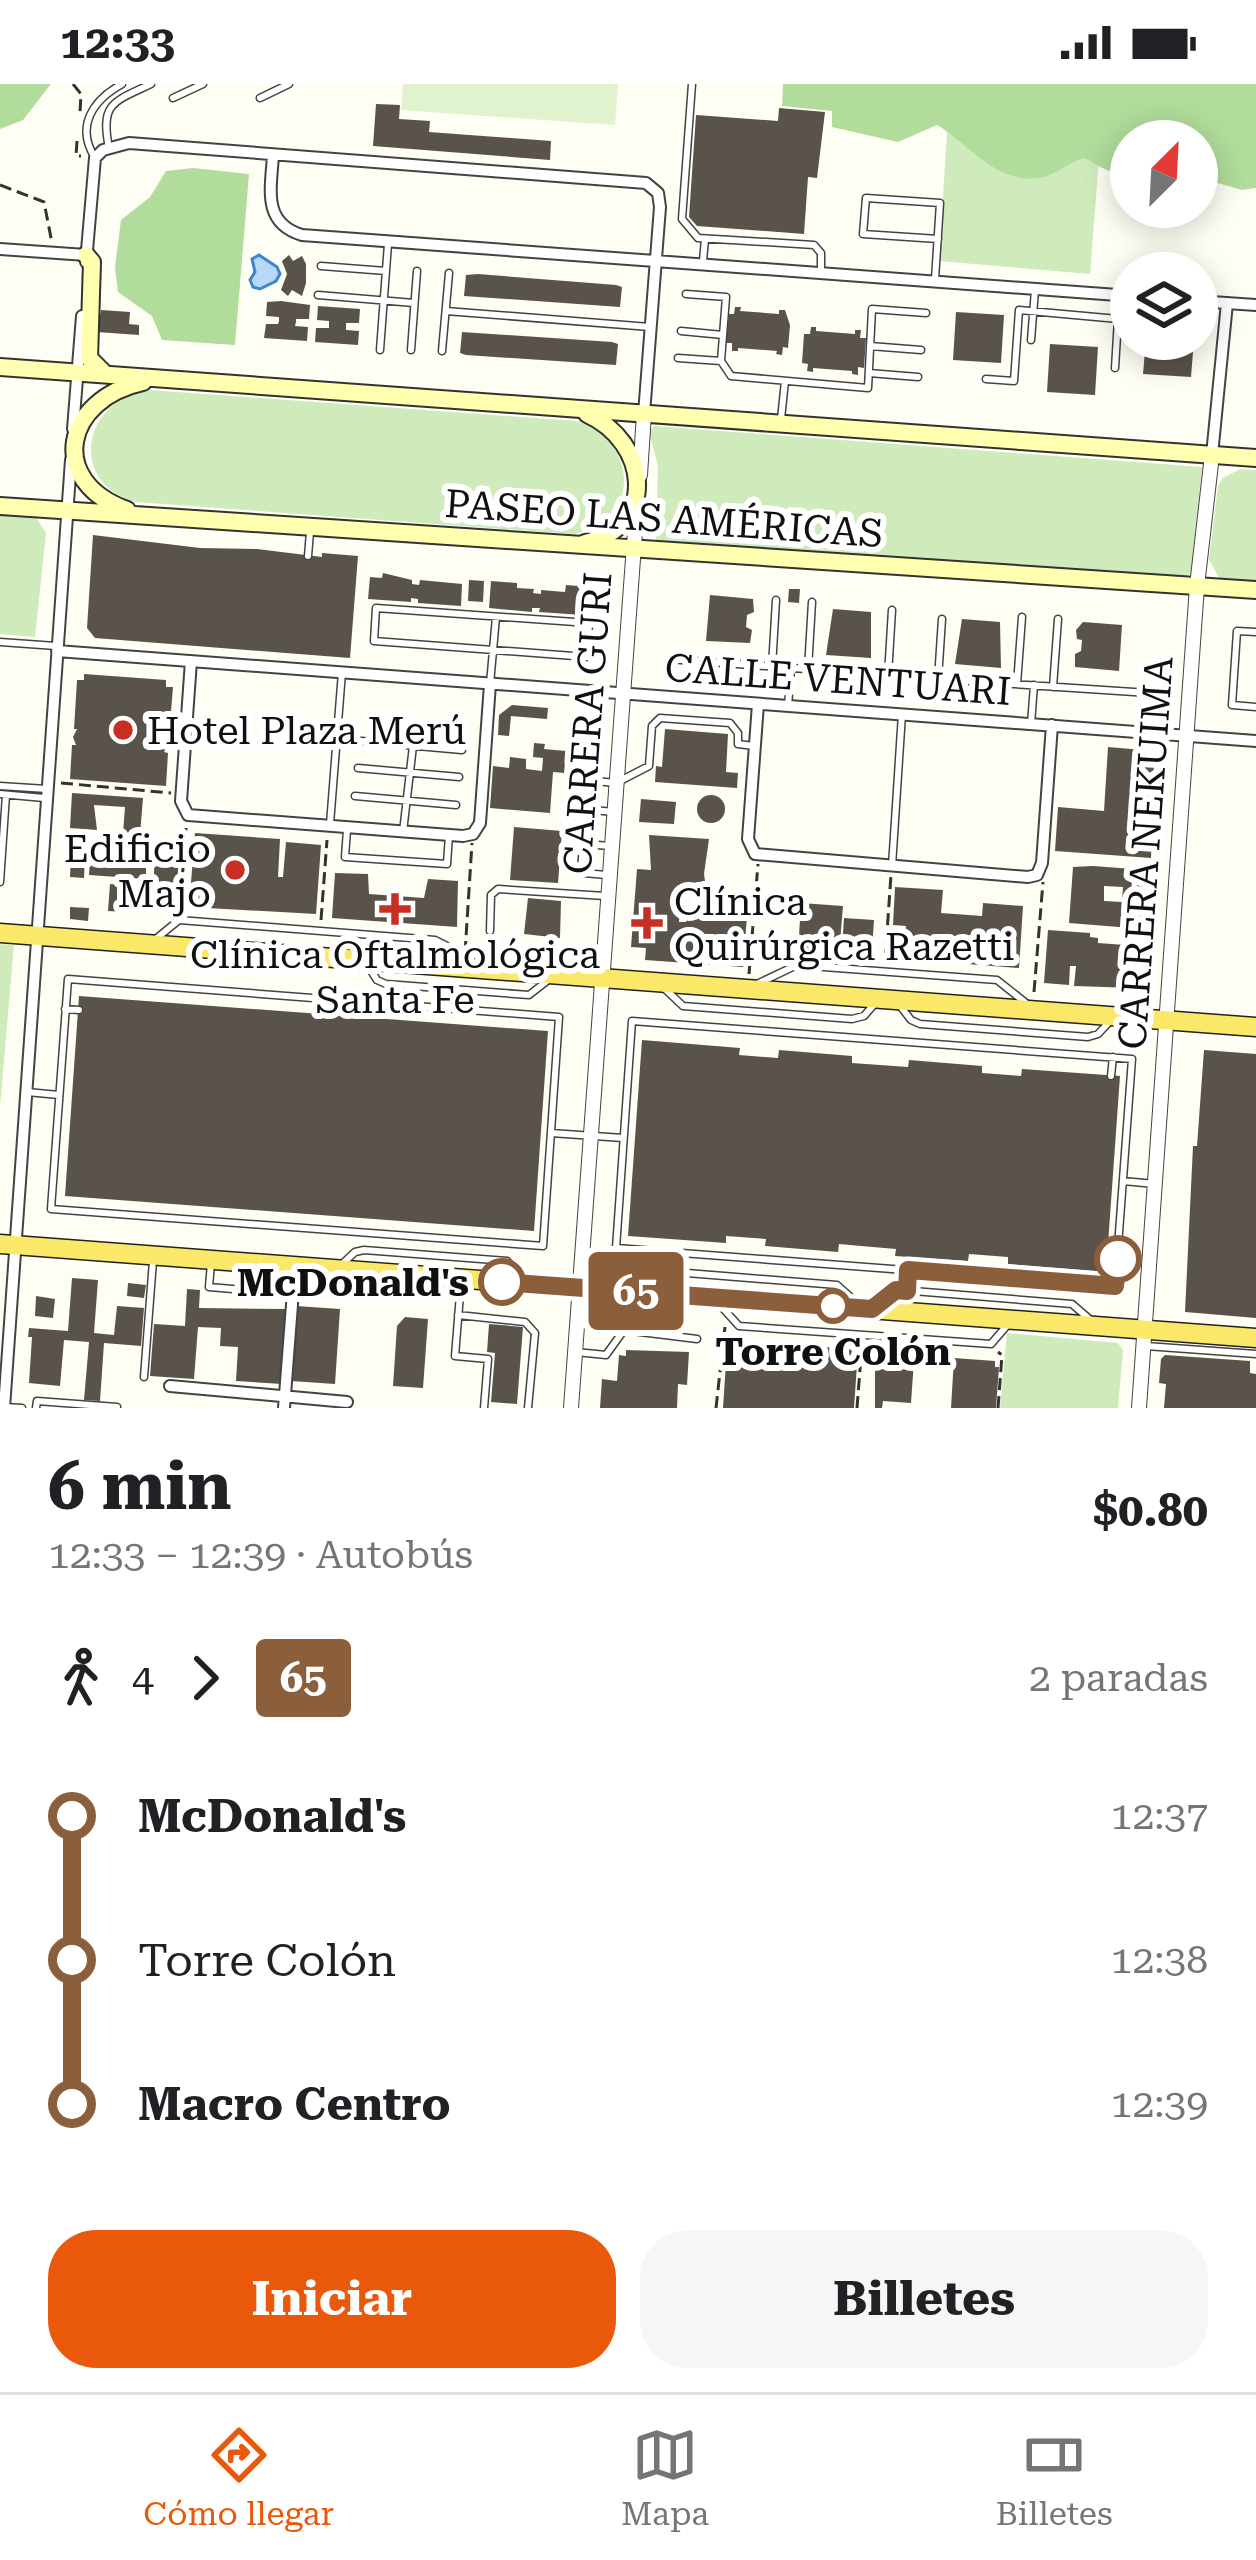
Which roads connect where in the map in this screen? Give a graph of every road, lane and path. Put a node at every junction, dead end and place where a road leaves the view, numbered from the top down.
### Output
1 (122, 84) edge
2 (151, 84) edge
3 (203, 84) edge
4 (289, 84) edge
5 (692, 84) edge
6 (271, 88) edge
7 (173, 98) dead end
8 (260, 98) dead end
9 (109, 148) junction
10 (273, 155) junction
11 (95, 158) junction
12 (0, 185) edge
13 (705, 239) junction
14 (938, 239) junction
15 (388, 240) junction
16 (0, 249) edge
17 (55, 250) junction
18 (86, 255) junction
19 (656, 258) junction
20 (704, 262) junction
21 (321, 266) dead end
22 (386, 271) junction
23 (417, 271) dead end
24 (821, 271) junction
25 (449, 273) dead end
26 (935, 280) junction
27 (1035, 288) junction
28 (686, 294) dead end
29 (1110, 294) edge
30 (319, 295) dead end
31 (384, 300) junction
32 (1218, 302) edge
33 (414, 303) junction
34 (1226, 303) junction
35 (1256, 305) edge
36 (446, 311) junction
37 (1034, 312) junction
38 (926, 314) dead end
39 (650, 327) junction
40 (681, 331) dead end
41 (723, 334) junction
42 (1031, 340) dead end
43 (870, 346) junction
44 (380, 350) dead end
45 (411, 350) dead end
46 (921, 350) dead end
47 (442, 351) dead end
48 (678, 358) dead end
49 (722, 362) junction
50 (0, 368) edge
51 (1114, 368) dead end
52 (79, 372) junction
53 (869, 373) junction
54 (106, 374) junction
55 (918, 377) dead end
56 (166, 379) junction
57 (986, 379) dead end
58 (785, 381) junction
59 (567, 408) junction
60 (644, 414) junction
61 (781, 424) junction
62 (72, 442) junction
63 (1212, 454) junction
64 (1256, 458) edge
65 (639, 488) junction
66 (0, 506) edge
67 (68, 511) junction
68 (156, 518) junction
69 (310, 528) junction
70 (566, 546) junction
71 (632, 549) junction
72 (308, 556) dead end
73 (1197, 586) junction
74 (1256, 590) edge
75 (776, 600) dead end
76 (812, 602) dead end
77 (892, 610) dead end
78 (496, 617) junction
79 (1022, 617) dead end
80 (942, 619) dead end
81 (1058, 620) dead end
82 (1256, 632) edge
83 (0, 642) edge
84 (58, 649) junction
85 (493, 650) junction
86 (328, 656) dead end
87 (668, 659) dead end
88 (191, 661) junction
89 (772, 667) junction
90 (791, 668) junction
91 (808, 669) junction
92 (326, 671) junction
93 (342, 673) junction
94 (490, 684) junction
95 (1017, 684) junction
96 (1034, 685) junction
97 (1053, 687) junction
98 (622, 693) junction
99 (1149, 693) dead end
100 (758, 704) junction
101 (788, 706) junction
102 (1256, 707) edge
103 (902, 714) junction
104 (1031, 724) junction
105 (1052, 725) junction
106 (1186, 735) junction
107 (361, 741) dead end
108 (1256, 741) edge
109 (413, 746) junction
110 (754, 746) junction
111 (462, 750) dead end
112 (358, 768) dead end
113 (410, 772) junction
114 (459, 777) dead end
115 (616, 783) junction
116 (47, 790) junction
117 (2, 792) edge
118 (181, 794) junction
119 (356, 796) dead end
120 (407, 801) junction
121 (457, 805) dead end
122 (614, 812) junction
123 (188, 814) junction
124 (329, 826) junction
125 (347, 827) junction
126 (404, 832) junction
127 (448, 836) junction
128 (471, 836) junction
129 (3, 842) edge
130 (611, 846) junction
131 (758, 856) junction
132 (892, 867) junction
133 (1041, 869) junction
134 (609, 876) junction
135 (0, 882) edge
136 (608, 896) junction
137 (179, 920) junction
138 (320, 931) junction
139 (490, 932) dead end
140 (0, 933) edge
141 (37, 936) junction
142 (151, 944) junction
143 (364, 960) junction
144 (464, 968) junction
145 (884, 971) junction
146 (554, 974) junction
147 (602, 978) junction
148 (660, 982) junction
149 (748, 989) junction
150 (476, 991) junction
151 (888, 999) junction
152 (65, 1009) junction
153 (79, 1010) dead end
154 (475, 1010) junction
155 (1033, 1010) junction
156 (1114, 1016) junction
157 (1166, 1020) junction
158 (928, 1025) junction
159 (1256, 1027) edge
160 (927, 1043) junction
161 (547, 1045) dead end
162 (557, 1046) junction
163 (1113, 1058) junction
164 (1112, 1076) dead end
165 (26, 1092) junction
166 (59, 1095) junction
167 (551, 1133) junction
168 (591, 1136) junction
169 (623, 1138) junction
170 (53, 1180) junction
171 (66, 1180) dead end
172 (1123, 1181) junction
173 (1155, 1184) junction
174 (535, 1216) dead end
175 (545, 1216) junction
176 (635, 1236) dead end
177 (428, 1238) junction
178 (8, 1245) edge
179 (634, 1249) junction
180 (427, 1255) junction
181 (154, 1256) junction
182 (212, 1260) junction
183 (245, 1262) junction
184 (295, 1266) junction
185 (337, 1269) junction
186 (908, 1270) junction
187 (462, 1279) junction
188 (526, 1283) junction
189 (580, 1287) junction
190 (243, 1290) junction
191 (634, 1291) junction
192 (907, 1291) junction
193 (292, 1294) junction
194 (712, 1297) junction
195 (867, 1309) junction
196 (458, 1315) junction
197 (733, 1319) junction
198 (1012, 1320) junction
199 (1096, 1326) junction
200 (862, 1335) junction
201 (1144, 1338) junction
202 (1256, 1338) edge
203 (697, 1339) dead end
204 (991, 1344) junction
205 (575, 1352) junction
206 (1256, 1354) edge
207 (144, 1377) dead end
208 (170, 1386) dead end
209 (285, 1402) edge
210 (347, 1402) dead end
211 (4, 1407) edge
212 (117, 1407) edge
213 (22, 1408) edge
214 (36, 1408) edge
215 (484, 1408) edge
216 (530, 1408) edge
217 (572, 1408) edge
218 (716, 1408) edge
219 (857, 1408) edge
220 (998, 1408) edge
221 (1139, 1408) edge

1 - 11 lane
2 - 9 lane
3 - 7 lane
4 - 6 lane
5 - 13 lane
6 - 8 lane
9 - 10 street, CARRERA GURI
9 - 11 street
10 - 15 street
10 - 19 street, CARRERA GURI
11 - 18 street
12 - 17 path
13 - 20 lane
13 - 24 lane
14 - 14 lane
14 - 26 lane
15 - 19 street
15 - 22 lane
16 - 17 street
17 - 18 street
18 - 52 street
18 - 54 main road
19 - 20 street
19 - 39 street, CARRERA GURI
20 - 24 street
21 - 22 lane
22 - 31 lane
23 - 33 lane
24 - 26 street
25 - 36 lane
26 - 27 street
27 - 29 street
27 - 37 lane
28 - 41 lane
30 - 31 lane
31 - 33 lane
31 - 44 lane
32 - 34 street
33 - 45 lane
34 - 35 street
34 - 63 street, CARRERA NEKUIMA
36 - 39 lane
36 - 47 lane
37 - 42 lane
37 - 51 lane
37 - 57 lane
38 - 43 lane
39 - 60 street, CARRERA GURI
40 - 41 lane
41 - 49 lane
43 - 46 lane
43 - 53 lane
48 - 49 lane
49 - 58 lane
50 - 52 main road
52 - 54 main road
52 - 62 street
53 - 55 lane
53 - 58 lane
54 - 56 main road
56 - 59 main road
56 - 62 main road
58 - 61 lane
59 - 60 main road
59 - 65 main road
60 - 61 main road
60 - 65 street, CARRERA GURI
61 - 63 main road
62 - 67 street
62 - 68 main road
63 - 64 main road
63 - 73 street, CARRERA NEKUIMA
65 - 70 main road
65 - 71 street, CARRERA GURI
66 - 67 main road, PASEO LAS AMÉRICAS
67 - 68 main road, PASEO LAS AMÉRICAS
67 - 84 street
68 - 69 main road, PASEO LAS AMÉRICAS
69 - 70 main road, PASEO LAS AMÉRICAS
69 - 72 lane
70 - 71 main road, PASEO LAS AMÉRICAS
71 - 73 main road, PASEO LAS AMÉRICAS
71 - 98 street, CARRERA GURI
73 - 74 main road, PASEO LAS AMÉRICAS
73 - 106 street, CARRERA NEKUIMA
75 - 89 lane
76 - 91 lane
77 - 91 lane
78 - 85 lane
78 - 85 lane
78 - 85 lane
79 - 95 lane
80 - 95 lane
81 - 97 lane
82 - 102 lane
83 - 84 lane
84 - 88 street, CALLE VENTUARI
84 - 116 street
85 - 94 lane
86 - 92 lane
87 - 89 lane
88 - 92 street, CALLE VENTUARI
88 - 118 street
89 - 90 lane
90 - 91 lane
90 - 101 lane
92 - 93 street, CALLE VENTUARI
93 - 94 street, CALLE VENTUARI
93 - 124 lane
94 - 98 street, CALLE VENTUARI
94 - 128 street
95 - 96 lane
96 - 97 lane
96 - 104 lane
97 - 99 lane
98 - 100 street, CALLE VENTUARI
98 - 115 street, CARRERA GURI
100 - 101 street, CALLE VENTUARI
100 - 110 street
101 - 103 street, CALLE VENTUARI
103 - 104 street, CALLE VENTUARI
103 - 132 lane
104 - 105 street, CALLE VENTUARI
105 - 106 street, CALLE VENTUARI
105 - 133 street
106 - 108 street, CALLE VENTUARI
106 - 157 street, CARRERA NEKUIMA
107 - 109 lane
109 - 111 lane
109 - 113 lane
110 - 115 lane
110 - 131 street
112 - 113 lane
113 - 114 lane
113 - 120 lane
115 - 122 street, CARRERA GURI
115 - 122 lane
116 - 117 lane
116 - 118 path
116 - 141 street
117 - 129 lane
118 - 123 street
119 - 120 lane
120 - 121 lane
120 - 126 lane
122 - 130 street, CARRERA GURI
123 - 124 street
123 - 137 path
124 - 125 street
124 - 138 path
125 - 126 street
125 - 127 lane
126 - 127 street
127 - 128 street
128 - 144 path
129 - 135 lane
130 - 134 street, CARRERA GURI
130 - 134 lane
131 - 132 street
131 - 149 path
132 - 133 street
132 - 145 path
133 - 155 path
134 - 136 street, CARRERA GURI
136 - 139 lane
136 - 147 street, CARRERA GURI
137 - 138 lane
137 - 142 lane
138 - 144 lane
140 - 141 main road
141 - 142 main road
141 - 165 street
142 - 143 main road
143 - 144 main road
143 - 150 lane
144 - 146 main road
145 - 149 lane
145 - 155 lane
146 - 147 main road
146 - 150 lane
147 - 148 main road
147 - 168 street, CARRERA GURI
148 - 149 main road
148 - 151 lane
149 - 151 main road
150 - 154 lane
151 - 155 main road
151 - 158 lane
152 - 153 lane
152 - 154 lane
152 - 166 lane
154 - 162 lane
155 - 156 main road
156 - 157 main road
156 - 158 lane
157 - 159 main road
157 - 173 street, CARRERA NEKUIMA
158 - 160 lane
160 - 163 lane
160 - 169 lane
161 - 162 lane
162 - 167 lane
163 - 164 lane
163 - 172 lane
165 - 166 lane
165 - 178 street
166 - 170 lane
167 - 168 lane
167 - 175 lane
168 - 169 lane
168 - 189 street, CARRERA GURI
169 - 179 lane
170 - 171 lane
170 - 177 lane
172 - 173 lane
172 - 186 lane
173 - 201 street, CARRERA NEKUIMA
174 - 175 lane
175 - 177 lane
176 - 179 lane
177 - 180 lane
178 - 181 main road
178 - 211 street
179 - 186 lane
180 - 185 lane
180 - 188 lane
181 - 182 main road
181 - 207 lane
182 - 183 main road
182 - 190 lane
183 - 184 main road
183 - 190 lane
184 - 185 main road
184 - 193 street
185 - 187 main road
186 - 192 lane
187 - 188 main road
187 - 196 lane
188 - 189 main road
189 - 191 main road
189 - 205 street, CARRERA GURI
190 - 193 lane
191 - 194 main road
191 - 195 lane
192 - 195 lane
192 - 199 lane
193 - 209 street
194 - 195 main road
194 - 197 lane
195 - 198 main road
196 - 215 lane
196 - 216 lane
197 - 200 lane
197 - 218 path
198 - 199 main road
198 - 204 lane
199 - 201 main road
200 - 204 lane
200 - 219 path
201 - 202 main road
201 - 206 lane
201 - 221 street, CARRERA NEKUIMA
203 - 205 lane
204 - 220 path
205 - 217 street, CARRERA GURI
208 - 209 street
209 - 210 street
211 - 213 lane
212 - 214 lane

